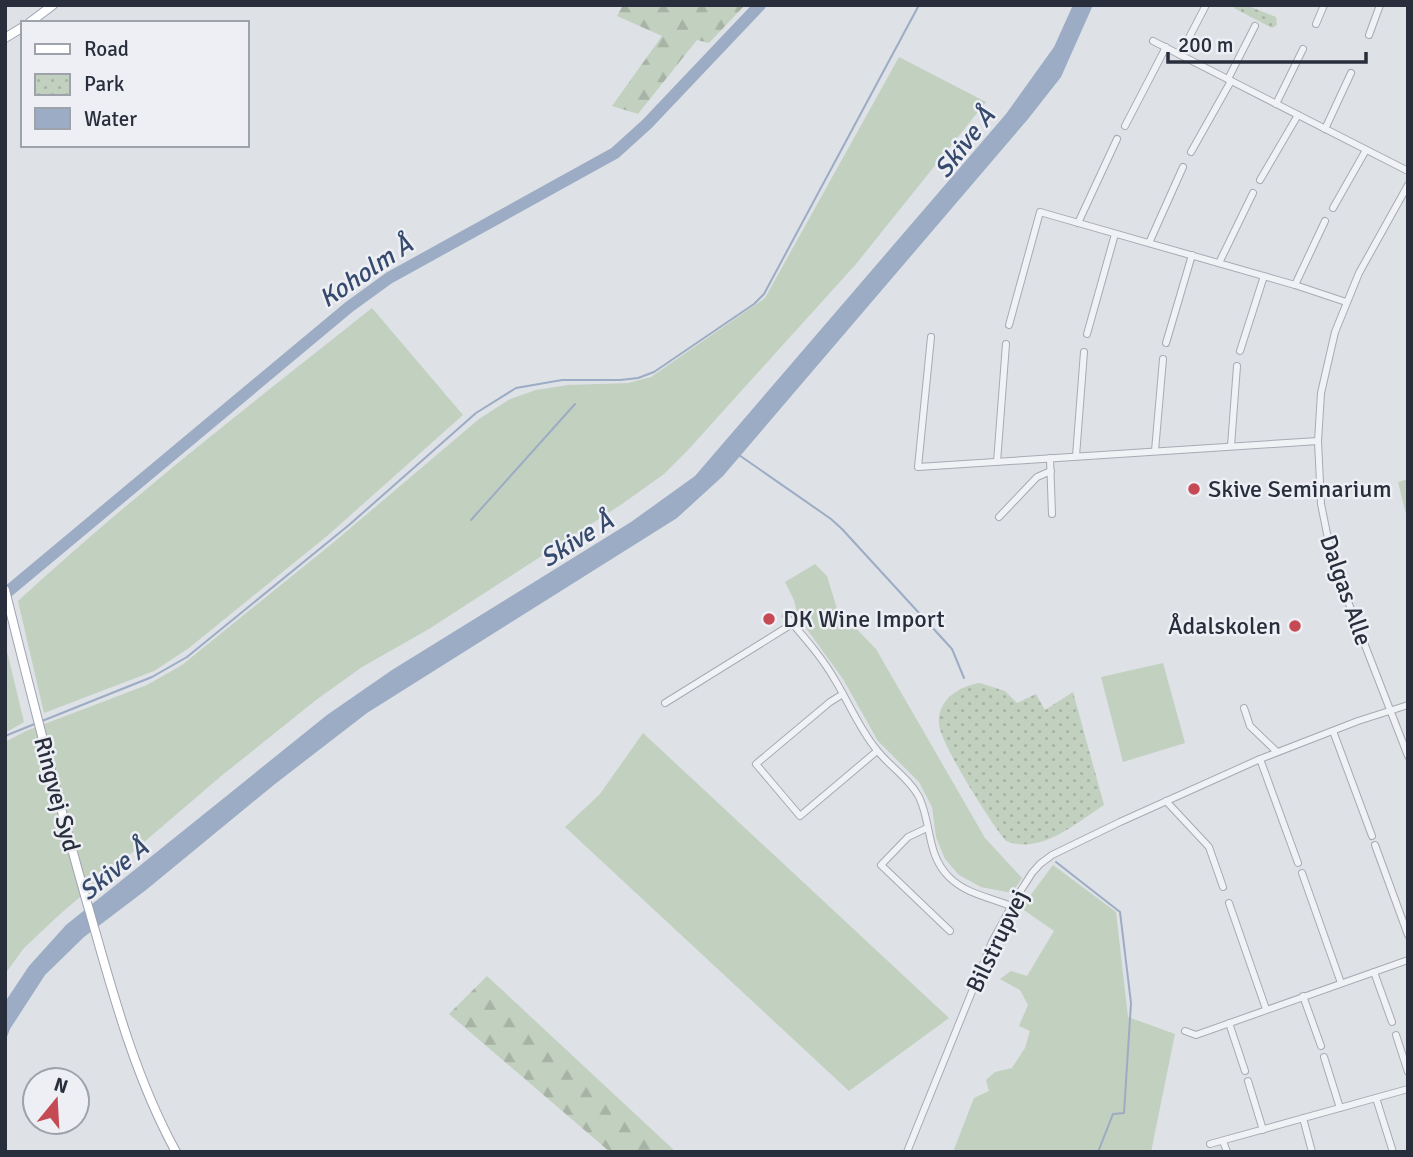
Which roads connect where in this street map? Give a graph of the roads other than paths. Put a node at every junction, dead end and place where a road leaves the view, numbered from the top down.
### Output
1 (53, 5) edge
2 (1206, 5) edge
3 (1324, 5) edge
4 (1380, 5) edge
5 (32, 21) edge
6 (1316, 24) dead end
7 (1255, 26) dead end
8 (21, 28) edge
9 (1369, 35) dead end
10 (5, 38) edge
11 (1153, 41) dead end
12 (1166, 47) junction
13 (1303, 49) dead end
14 (1181, 55) junction
15 (1351, 73) dead end
16 (1230, 80) junction
17 (1276, 104) junction
18 (1298, 115) junction
19 (1125, 127) dead end
20 (1325, 129) junction
21 (1117, 139) dead end
22 (1366, 150) junction
23 (1191, 152) dead end
24 (1183, 167) dead end
25 (1408, 171) edge
26 (1260, 180) dead end
27 (1408, 185) edge
28 (1254, 193) dead end
29 (1333, 208) dead end
30 (1325, 221) dead end
31 (1078, 223) junction
32 (1115, 234) junction
33 (1149, 243) junction
34 (1192, 255) junction
35 (1219, 263) junction
36 (1264, 276) junction
37 (1295, 285) junction
38 (1346, 302) junction
39 (1009, 325) dead end
40 (1087, 334) dead end
41 (931, 337) dead end
42 (1166, 343) dead end
43 (1006, 344) dead end
44 (1240, 351) dead end
45 (1084, 352) dead end
46 (1163, 359) dead end
47 (1237, 366) dead end
48 (1318, 441) junction
49 (1231, 446) junction
50 (1154, 451) junction
51 (1076, 456) junction
52 (1050, 458) junction
53 (997, 462) junction
54 (1051, 471) junction
55 (1052, 514) dead end
56 (999, 517) dead end
57 (5, 590) edge
58 (786, 616) dead end
59 (792, 624) junction
60 (843, 694) junction
61 (665, 703) dead end
62 (1408, 705) edge
63 (1244, 708) dead end
64 (1390, 711) junction
65 (1333, 731) junction
66 (877, 751) junction
67 (1277, 752) junction
68 (1408, 756) edge
69 (1259, 759) junction
70 (1166, 800) junction
71 (927, 828) junction
72 (1372, 836) dead end
73 (1375, 845) dead end
74 (1298, 863) dead end
75 (1302, 873) dead end
76 (1223, 887) dead end
77 (1229, 904) dead end
78 (1011, 906) junction
79 (950, 931) dead end
80 (1408, 935) edge
81 (1408, 960) edge
82 (1374, 972) junction
83 (1341, 984) junction
84 (1303, 996) junction
85 (1266, 1009) junction
86 (1392, 1022) dead end
87 (1229, 1023) junction
88 (1185, 1031) dead end
89 (1396, 1035) dead end
90 (1321, 1046) dead end
91 (1324, 1057) dead end
92 (1245, 1072) dead end
93 (1408, 1072) edge
94 (1248, 1081) dead end
95 (1408, 1089) edge
96 (1376, 1098) junction
97 (1340, 1108) junction
98 (1303, 1118) junction
99 (1263, 1129) junction
100 (1223, 1141) junction
101 (1210, 1144) dead end
102 (176, 1152) edge
103 (907, 1152) edge
104 (1227, 1152) edge
105 (1312, 1152) edge
106 (1393, 1152) edge

1 - 5 main road
2 - 14 street
3 - 6 street
4 - 9 street
7 - 16 street
8 - 10 main road
11 - 12 street
12 - 14 street
12 - 19 street
13 - 17 street
14 - 16 street
15 - 20 street
16 - 17 street
16 - 23 street
17 - 18 street
18 - 20 street
18 - 26 street
20 - 22 street
21 - 31 street
22 - 25 street
22 - 29 street
24 - 33 street
27 - 38 street, Dalgas Alle
28 - 35 street
30 - 37 street
31 - 32 street
31 - 39 street
32 - 33 street
32 - 40 street
33 - 34 street
34 - 35 street
34 - 42 street
35 - 36 street
36 - 37 street
36 - 44 street
37 - 38 street
38 - 48 street, Dalgas Alle
41 - 53 street
43 - 53 street
45 - 51 street
46 - 50 street
47 - 49 street
48 - 49 street
48 - 64 street, Dalgas Alle
49 - 50 street
50 - 51 street
51 - 52 street
52 - 53 street
52 - 54 street
54 - 55 street
54 - 56 street
57 - 102 main road, Ringvej Syd
58 - 59 street
59 - 60 street
59 - 61 street
60 - 66 street
60 - 66 street
62 - 64 street, Bilstrupvej
63 - 67 street
64 - 65 street, Bilstrupvej
64 - 68 street, Dalgas Alle
65 - 67 street, Bilstrupvej
65 - 72 street
66 - 71 street
67 - 69 street, Bilstrupvej
69 - 70 street, Bilstrupvej
69 - 74 street
70 - 76 street
70 - 78 street, Bilstrupvej
71 - 78 street
71 - 79 street
73 - 80 street
75 - 83 street
77 - 85 street
78 - 103 street, Bilstrupvej
81 - 82 street
82 - 83 street
82 - 86 street
83 - 84 street
84 - 85 street
84 - 90 street
85 - 87 street
87 - 88 street
87 - 92 street
89 - 93 street
91 - 97 street
94 - 99 street
95 - 96 street
96 - 97 street
96 - 106 street
97 - 98 street
98 - 99 street
98 - 105 street
99 - 100 street
100 - 101 street
100 - 104 street

